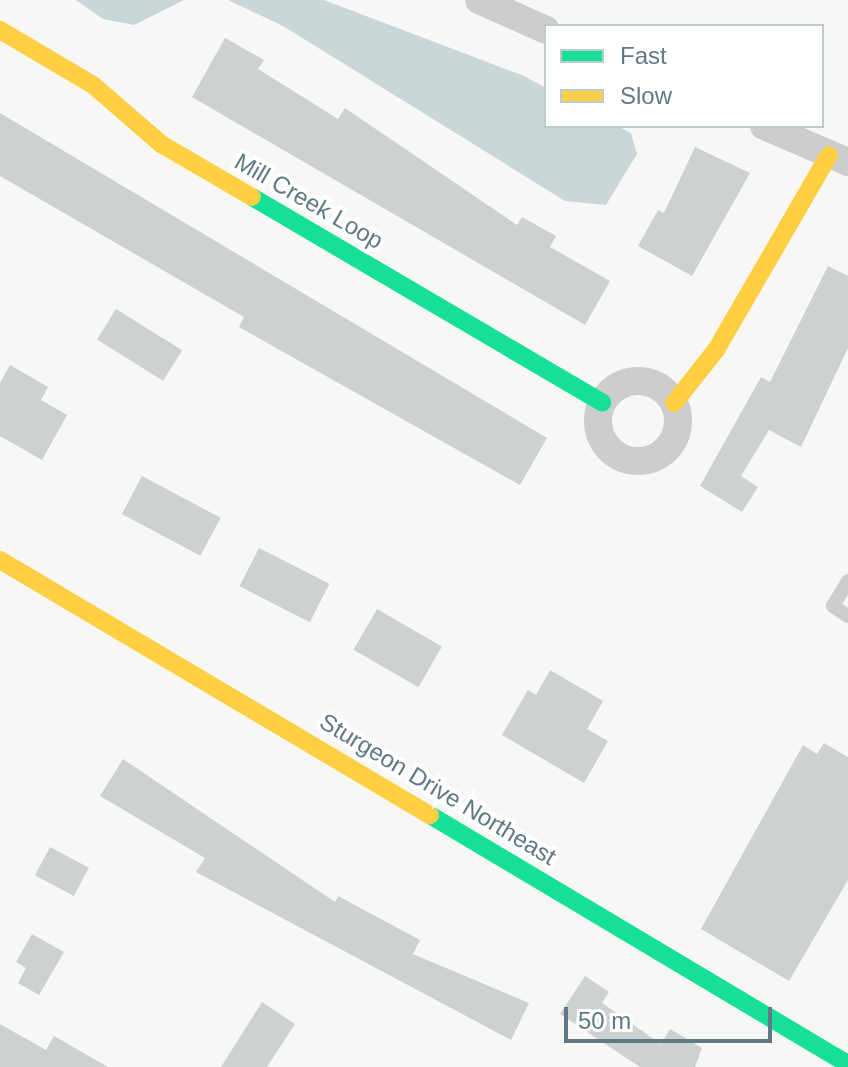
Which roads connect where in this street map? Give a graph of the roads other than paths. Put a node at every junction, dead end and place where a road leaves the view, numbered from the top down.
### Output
1 (479, 0) edge
2 (544, 29) edge
3 (0, 30) edge
4 (769, 128) edge
5 (839, 158) edge
6 (602, 402) junction
7 (674, 403) junction
8 (0, 560) edge
9 (848, 581) edge
10 (848, 616) edge
11 (848, 1064) edge

1 - 2 street
3 - 6 street, Mill Creek Loop
4 - 5 street
5 - 7 street
6 - 7 street
6 - 7 street
8 - 11 street, Sturgeon Drive Northeast
9 - 10 lane

